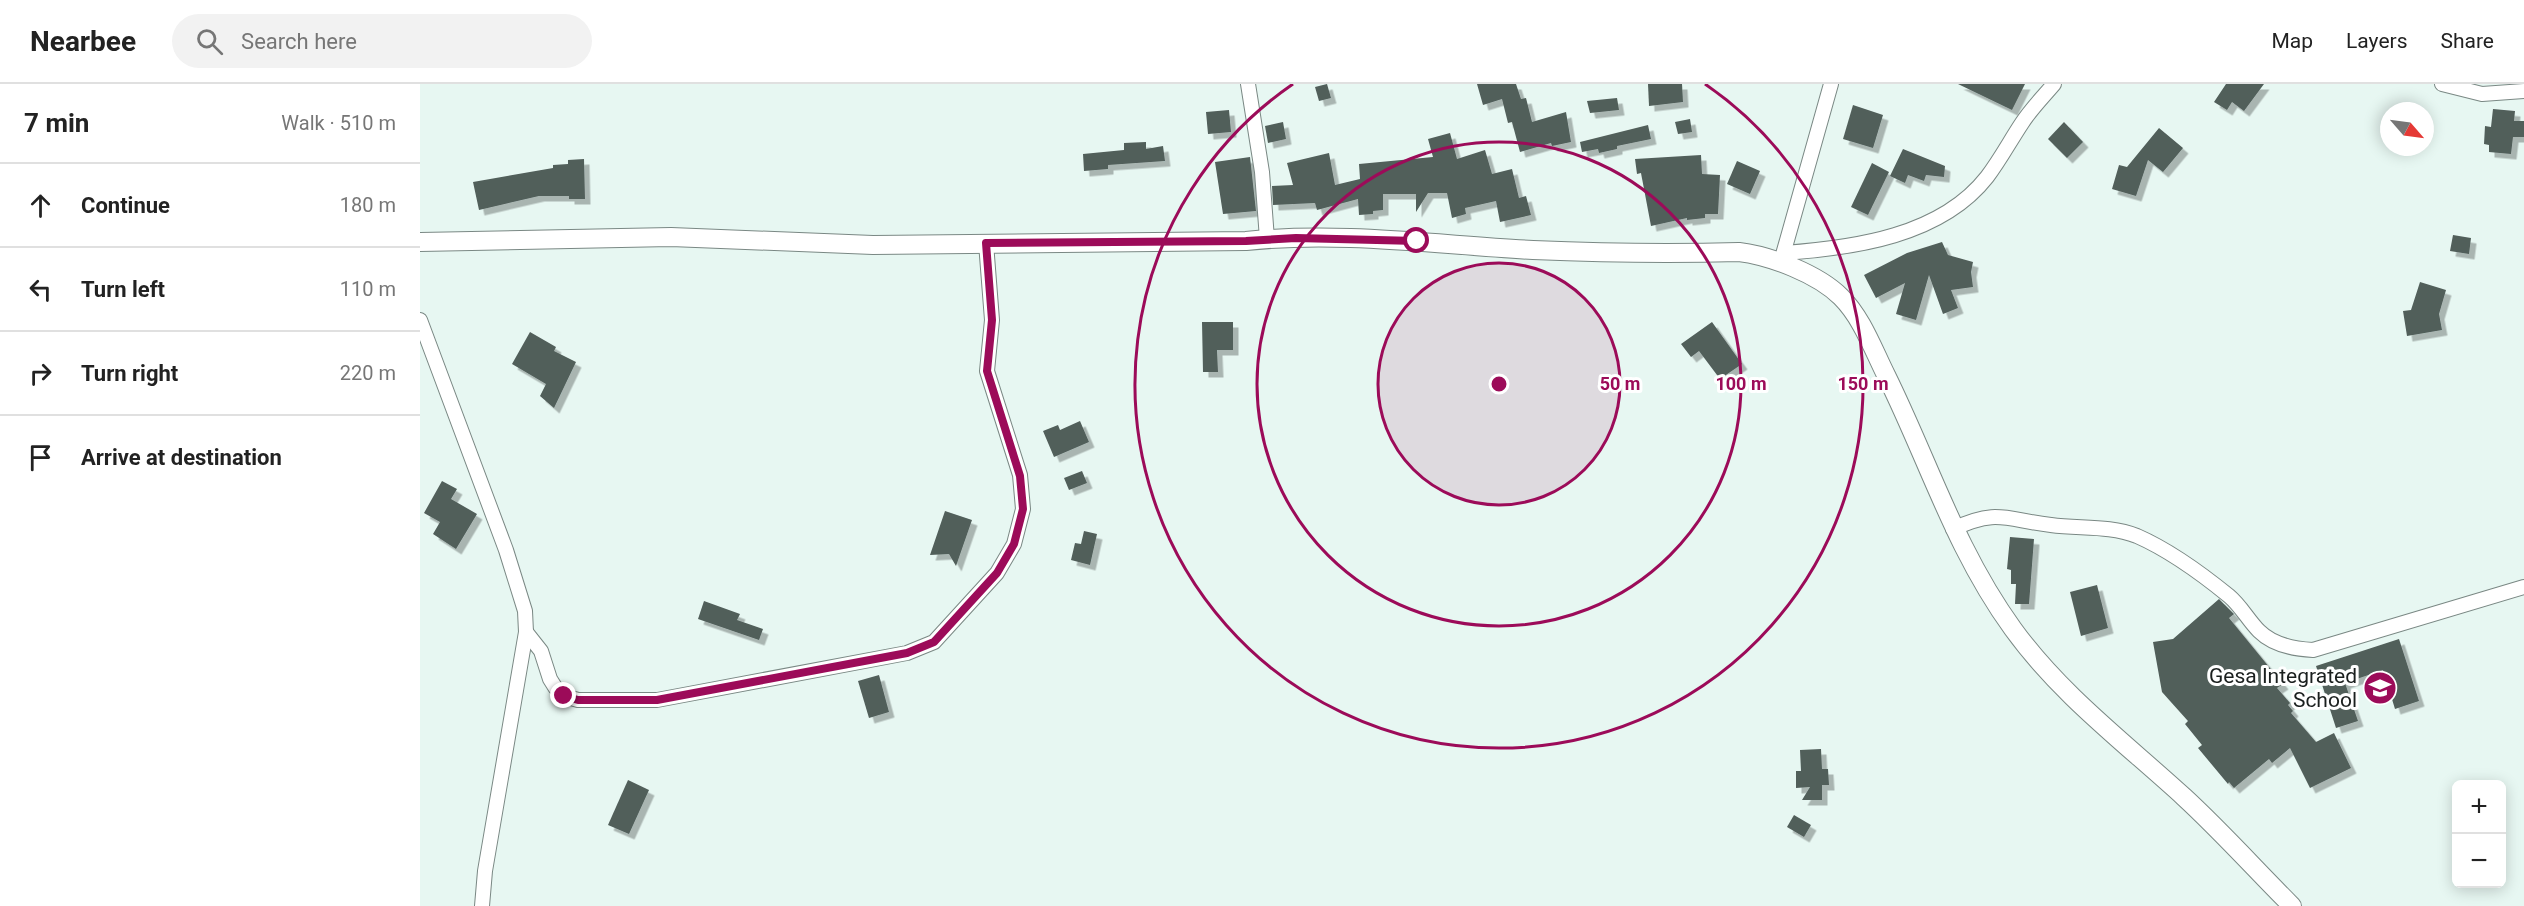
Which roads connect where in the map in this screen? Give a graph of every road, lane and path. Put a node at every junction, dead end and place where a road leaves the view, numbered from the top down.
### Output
1 (1248, 84) edge
2 (1831, 84) edge
3 (2054, 84) edge
4 (2442, 84) edge
5 (2524, 91) edge
6 (1267, 239) junction
7 (420, 242) edge
8 (986, 243) junction
9 (1782, 258) junction
10 (420, 320) edge
11 (1953, 529) junction
12 (2524, 587) edge
13 (526, 632) junction
14 (482, 906) edge
15 (2292, 906) edge

1 - 6 street
2 - 9 street
3 - 9 street
4 - 5 street
6 - 8 main road
6 - 9 main road
7 - 8 main road
8 - 13 street
9 - 11 main road
10 - 13 street
11 - 12 street
11 - 15 main road
13 - 14 street

